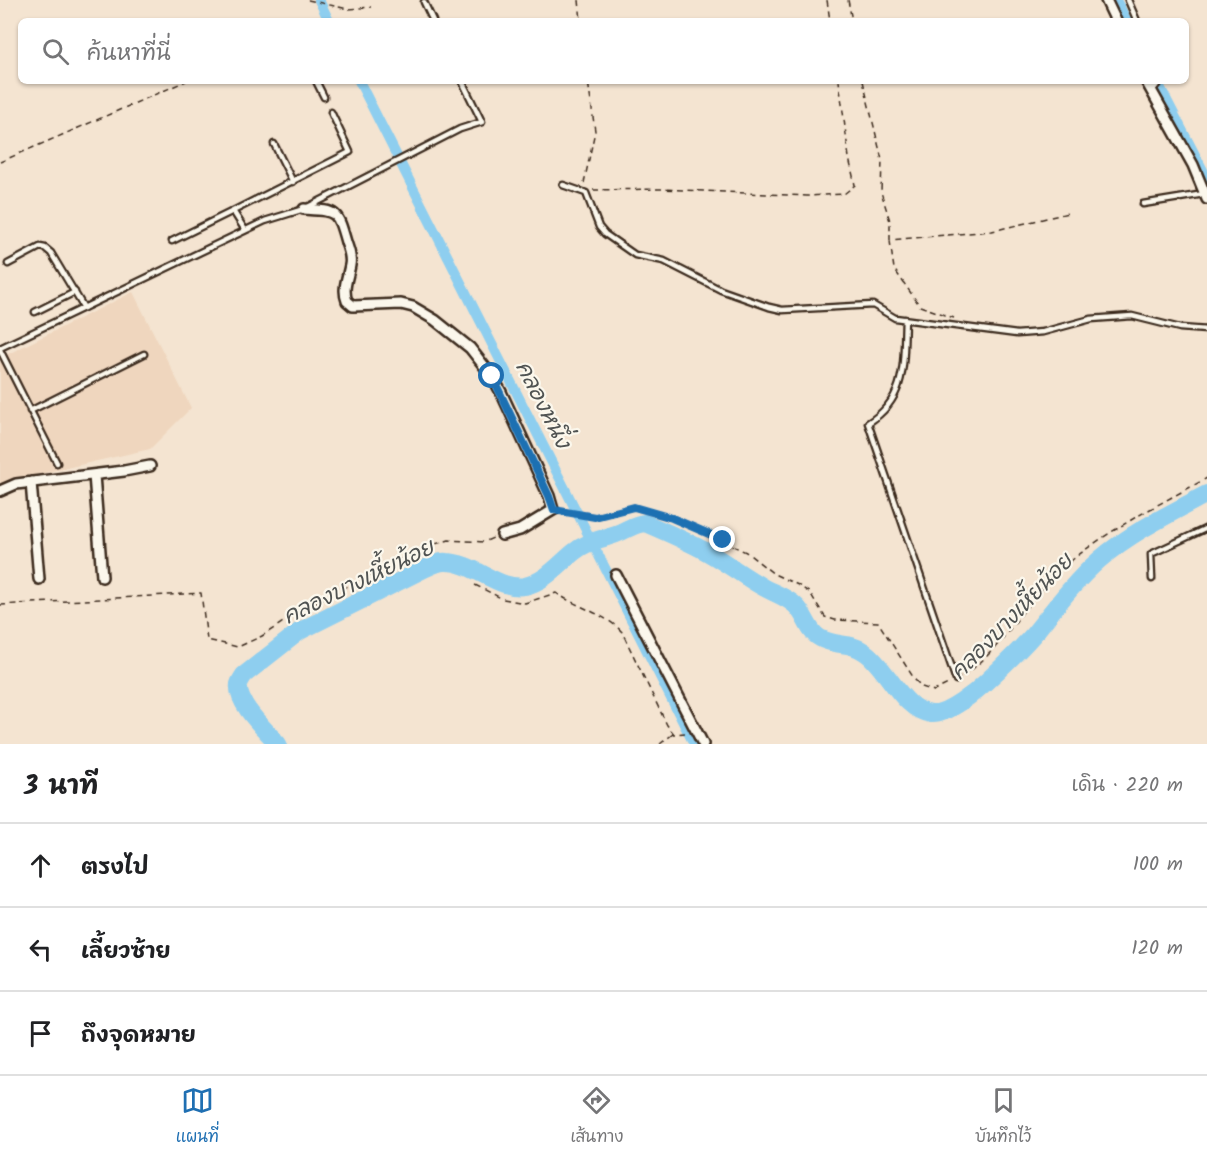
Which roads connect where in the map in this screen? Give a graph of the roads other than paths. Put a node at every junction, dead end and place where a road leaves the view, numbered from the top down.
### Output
1 (1106, 0) edge
2 (1128, 0) edge
3 (424, 2) dead end
4 (432, 18) edge
5 (1115, 18) edge
6 (1136, 18) edge
7 (318, 84) edge
8 (463, 84) edge
9 (1148, 84) edge
10 (1157, 84) edge
11 (1152, 90) junction
12 (324, 97) dead end
13 (331, 112) dead end
14 (274, 144) dead end
15 (293, 182) junction
16 (563, 185) dead end
17 (1206, 196) edge
18 (1143, 204) dead end
19 (304, 209) junction
20 (233, 210) junction
21 (245, 230) junction
22 (172, 241) dead end
23 (8, 264) dead end
24 (75, 292) junction
25 (84, 308) junction
26 (35, 312) dead end
27 (905, 320) junction
28 (1207, 330) edge
29 (0, 349) edge
30 (144, 354) dead end
31 (30, 411) junction
32 (57, 463) dead end
33 (150, 466) dead end
34 (94, 475) junction
35 (31, 482) junction
36 (0, 491) edge
37 (1207, 528) edge
38 (502, 535) road end
39 (616, 575) dead end
40 (102, 577) dead end
41 (39, 579) dead end
42 (1152, 579) dead end
43 (956, 680) road end
44 (703, 744) edge

1 - 5 street
2 - 6 lane
3 - 4 lane
7 - 12 lane
8 - 19 lane
9 - 11 street
10 - 11 lane
11 - 17 street
13 - 15 lane
14 - 15 lane
15 - 20 lane
16 - 27 lane
17 - 18 lane
19 - 21 lane
19 - 38 street
20 - 21 lane
20 - 22 lane
21 - 25 lane
23 - 24 lane
24 - 25 lane
24 - 26 lane
25 - 29 lane
27 - 28 lane
27 - 43 lane
29 - 31 lane
30 - 31 lane
31 - 32 lane
33 - 34 street
34 - 35 street
34 - 40 street
35 - 36 street
35 - 41 street
37 - 42 lane
39 - 44 street

